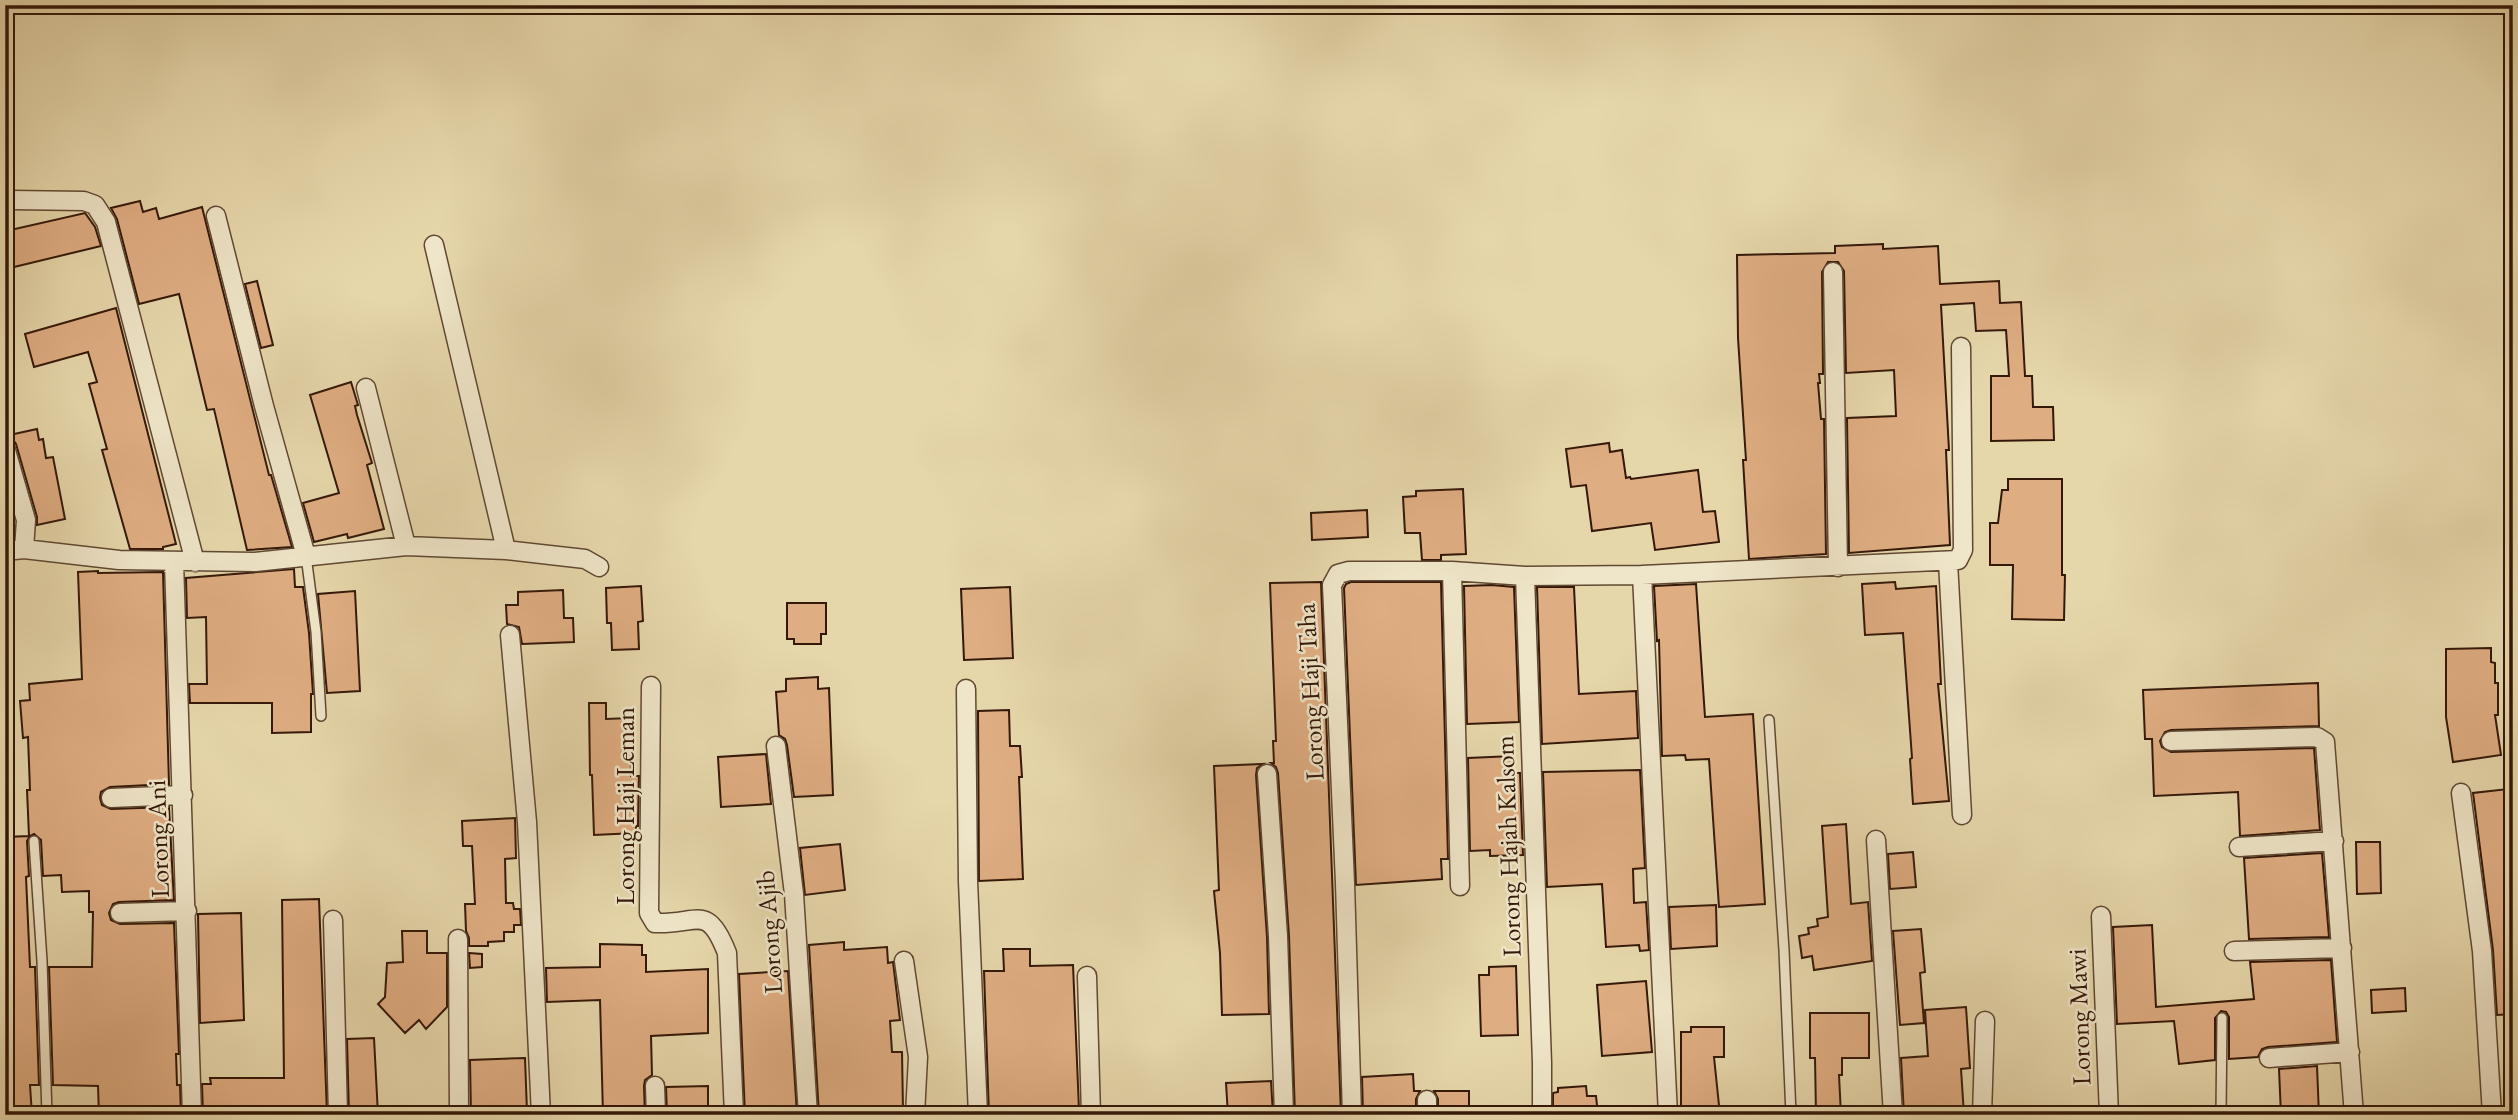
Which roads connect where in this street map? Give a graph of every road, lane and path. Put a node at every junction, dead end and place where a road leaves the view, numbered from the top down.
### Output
1 (11, 200) dead end
2 (216, 216) dead end
3 (434, 244) dead end
4 (1833, 272) dead end
5 (1961, 347) dead end
6 (366, 388) dead end
7 (5, 447) edge
8 (406, 546) junction
9 (24, 549) junction
10 (506, 550) junction
11 (5, 551) edge
12 (306, 556) junction
13 (174, 562) junction
14 (195, 562) junction
15 (1948, 562) junction
16 (599, 567) dead end
17 (1838, 567) junction
18 (1452, 571) junction
19 (1642, 575) junction
20 (1525, 576) junction
21 (510, 635) dead end
22 (651, 686) dead end
23 (965, 689) dead end
24 (321, 716) dead end
25 (1769, 720) dead end
26 (2171, 741) dead end
27 (776, 746) dead end
28 (1267, 774) dead end
29 (2460, 793) dead end
30 (183, 795) junction
31 (111, 798) dead end
32 (1962, 815) dead end
33 (1876, 840) dead end
34 (34, 841) dead end
35 (2334, 841) junction
36 (2239, 847) dead end
37 (1460, 886) dead end
38 (187, 911) junction
39 (120, 913) dead end
40 (2101, 916) dead end
41 (333, 919) dead end
42 (458, 939) dead end
43 (2342, 948) junction
44 (2234, 951) dead end
45 (904, 961) dead end
46 (1087, 976) dead end
47 (2222, 1018) dead end
48 (1985, 1021) dead end
49 (2350, 1052) junction
50 (2269, 1058) dead end
51 (655, 1086) dead end
52 (47, 1115) edge
53 (192, 1115) edge
54 (338, 1115) edge
55 (459, 1115) edge
56 (541, 1115) edge
57 (656, 1115) edge
58 (734, 1115) edge
59 (808, 1115) edge
60 (915, 1115) edge
61 (978, 1115) edge
62 (1091, 1115) edge
63 (1284, 1115) edge
64 (1352, 1115) edge
65 (1542, 1115) edge
66 (1668, 1115) edge
67 (1791, 1115) edge
68 (1893, 1115) edge
69 (1982, 1115) edge
70 (2109, 1115) edge
71 (2221, 1115) edge
72 (2354, 1115) edge
73 (2492, 1115) edge

1 - 14 street
2 - 12 street
3 - 10 street
4 - 17 street
5 - 15 street
6 - 8 street
7 - 9 street
8 - 10 street
8 - 12 street
9 - 11 street
9 - 13 street
10 - 16 street
12 - 14 street
12 - 24 lane
13 - 14 street
13 - 30 street, Lorong Ani
15 - 17 street, Lorong Haji Taha
15 - 32 street
17 - 19 street, Lorong Haji Taha
18 - 20 street, Lorong Haji Taha
18 - 37 street
18 - 64 street, Lorong Haji Taha
19 - 20 street, Lorong Haji Taha
19 - 66 street
20 - 65 street, Lorong Hajah Kalsom
21 - 56 street
22 - 58 street, Lorong Haji Leman
23 - 61 street
25 - 67 lane
26 - 35 street
27 - 59 street, Lorong Ajib
28 - 63 street
29 - 73 street
30 - 31 street
30 - 38 street, Lorong Ani
33 - 68 street
34 - 52 lane
35 - 36 street
35 - 43 street
38 - 39 street
38 - 53 street, Lorong Ani
40 - 70 street, Lorong Mawi
41 - 54 street
42 - 55 street
43 - 44 street
43 - 49 street
45 - 60 street
46 - 62 street
47 - 71 lane
48 - 69 street
49 - 50 street
49 - 72 street
51 - 57 street

